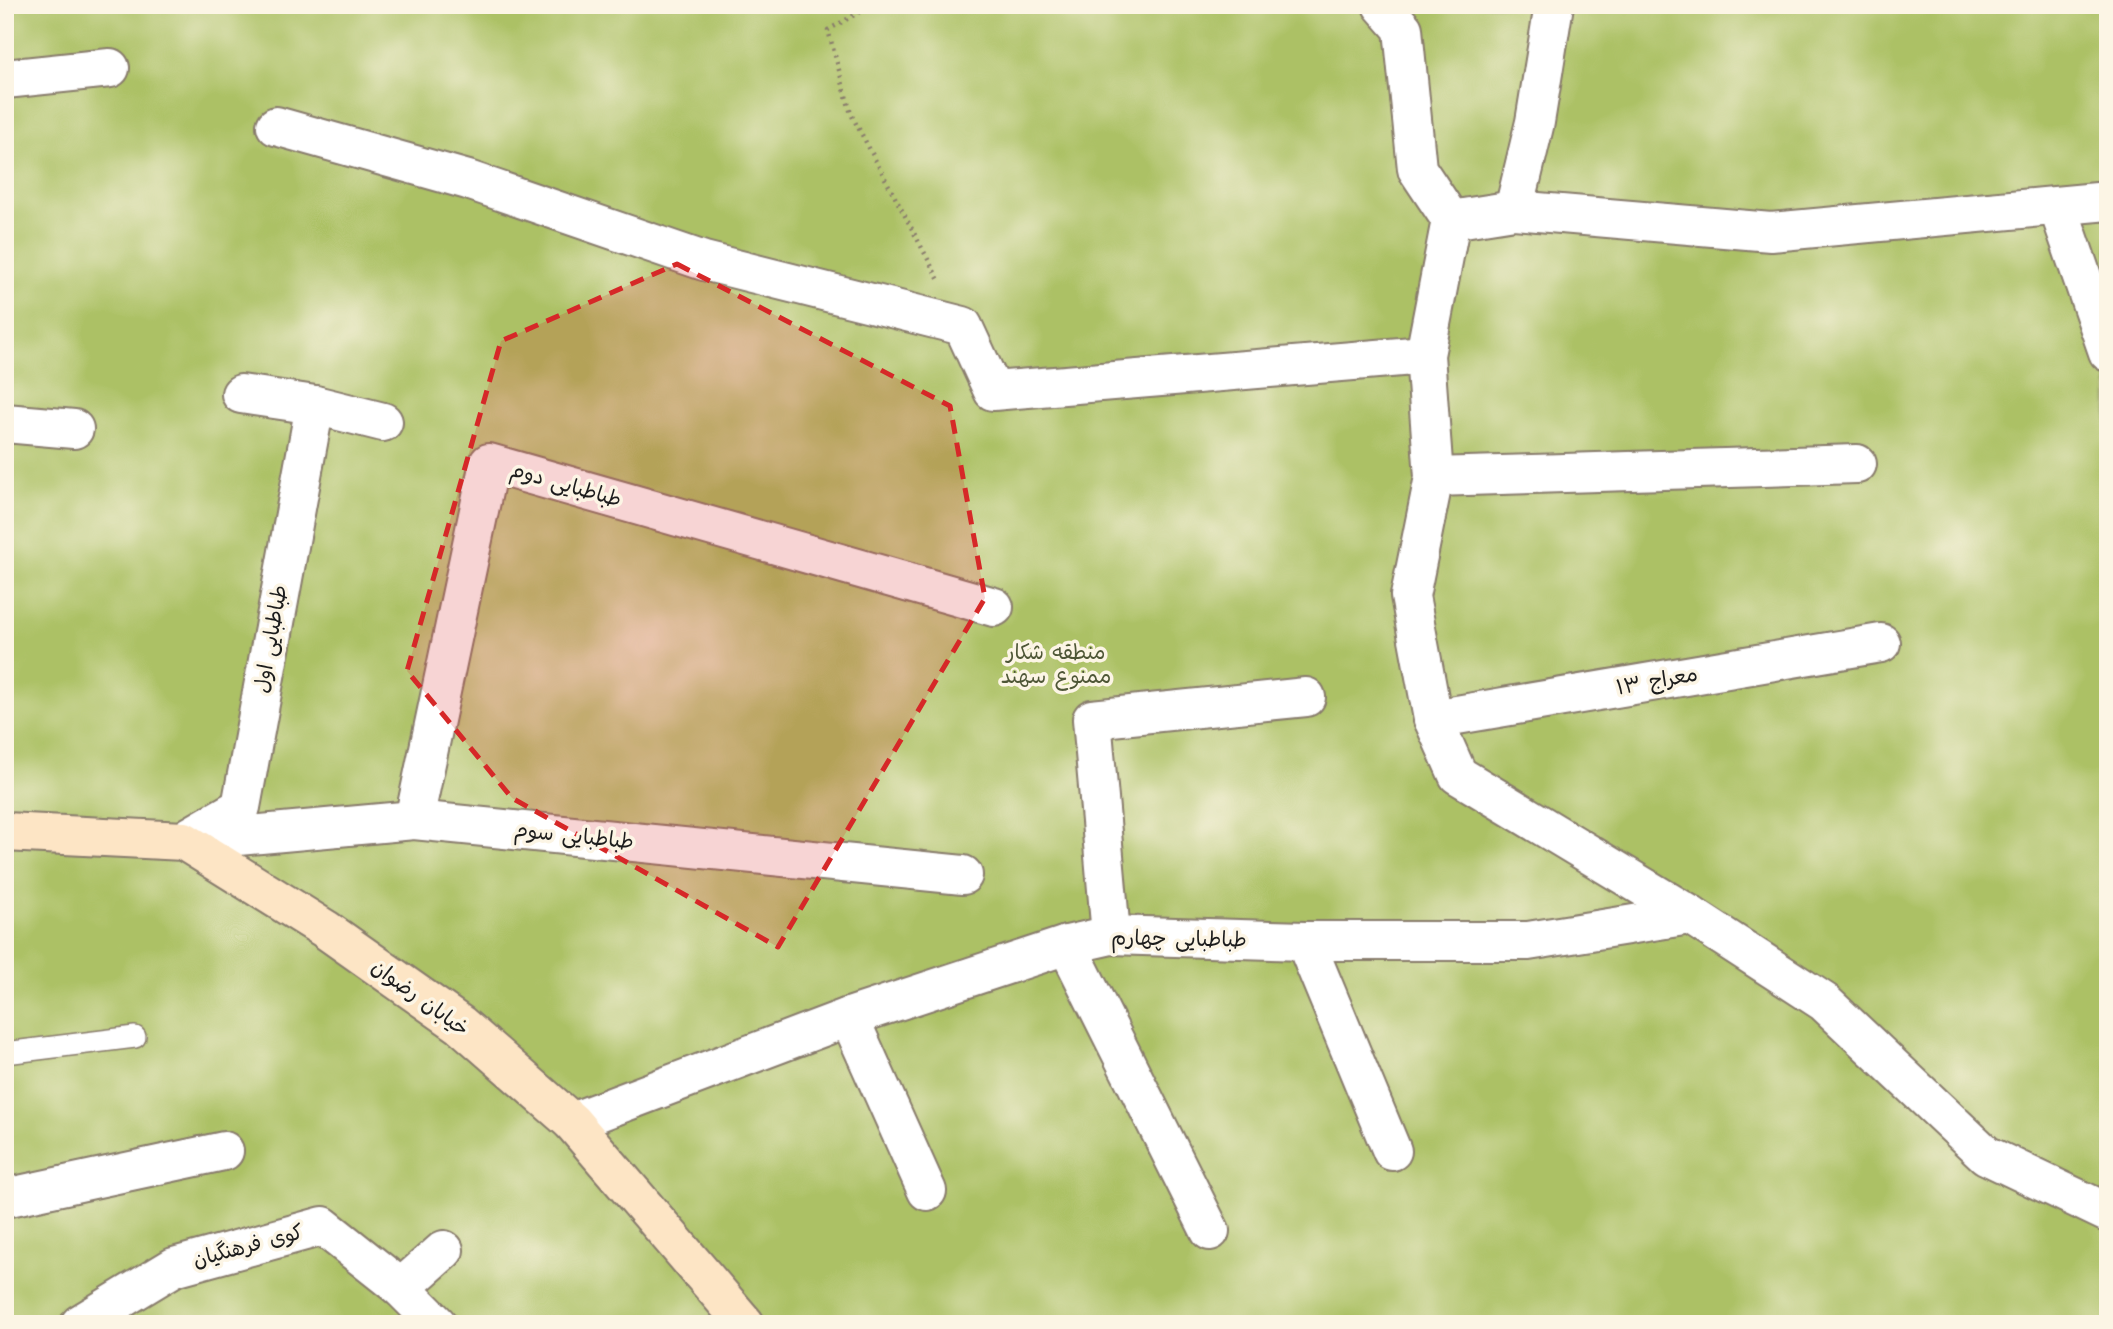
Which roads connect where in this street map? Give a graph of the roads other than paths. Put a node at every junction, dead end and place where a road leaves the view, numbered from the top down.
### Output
1 (1381, 5) edge
2 (1554, 5) edge
3 (110, 68) dead end
4 (5, 79) edge
5 (276, 125) dead end
6 (2108, 201) edge
7 (2058, 207) junction
8 (1514, 210) junction
9 (1451, 220) junction
10 (2108, 352) edge
11 (1425, 355) junction
12 (241, 394) dead end
13 (315, 405) junction
14 (383, 422) dead end
15 (5, 423) edge
16 (74, 429) dead end
17 (1857, 464) dead end
18 (1434, 477) junction
19 (994, 607) dead end
20 (1881, 642) dead end
21 (1306, 697) dead end
22 (1433, 719) junction
23 (414, 820) junction
24 (5, 832) edge
25 (184, 841) junction
26 (963, 875) dead end
27 (1690, 915) junction
28 (1111, 936) junction
29 (1305, 941) junction
30 (1067, 945) junction
31 (849, 1017) junction
32 (135, 1037) dead end
33 (5, 1053) edge
34 (572, 1122) junction
35 (224, 1151) dead end
36 (1392, 1151) dead end
37 (927, 1191) dead end
38 (5, 1198) edge
39 (2108, 1213) edge
40 (1210, 1231) dead end
41 (444, 1250) dead end
42 (401, 1288) junction
43 (80, 1324) edge
44 (437, 1324) edge
45 (746, 1324) edge

1 - 9 street
2 - 8 street
3 - 4 street
5 - 11 street
6 - 7 street
7 - 8 street
7 - 10 street
8 - 9 street
9 - 11 street
11 - 18 street
12 - 13 street
13 - 14 street
13 - 25 street, طباطبایی اول
15 - 16 street
17 - 18 street
18 - 22 street
19 - 23 street, طباطبایی دوم
20 - 22 street, معراج ۱۳
21 - 28 street
22 - 27 street
23 - 25 street, طباطبایی سوم
23 - 26 street, طباطبایی سوم
24 - 25 street, خیابان رضوان
25 - 34 street, خیابان رضوان
27 - 29 street, طباطبایی چهارم
27 - 39 street
28 - 29 street, طباطبایی چهارم
28 - 30 street, طباطبایی چهارم
29 - 36 street
30 - 31 street, طباطبایی چهارم
30 - 40 street
31 - 34 street, طباطبایی چهارم
31 - 37 street
32 - 33 lane
34 - 45 street, خیابان رضوان
35 - 38 street
41 - 42 street
42 - 43 street, کوی فرهنگیان
42 - 44 street, کوی فرهنگیان

